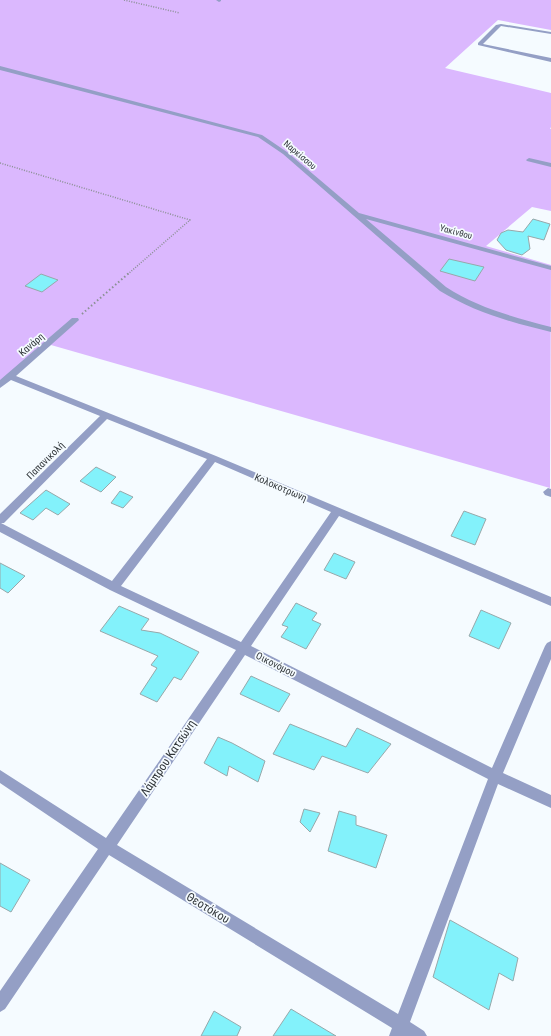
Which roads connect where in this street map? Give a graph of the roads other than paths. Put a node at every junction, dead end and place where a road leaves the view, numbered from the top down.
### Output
1 (551, 33) edge
2 (551, 60) edge
3 (0, 68) edge
4 (529, 160) dead end
5 (551, 165) edge
6 (356, 214) junction
7 (551, 268) edge
8 (76, 320) road end
9 (551, 330) edge
10 (10, 377) junction
11 (0, 385) edge
12 (106, 415) junction
13 (213, 458) junction
14 (337, 511) junction
15 (0, 520) edge
16 (0, 527) edge
17 (114, 587) junction
18 (551, 602) edge
19 (551, 646) edge
20 (243, 648) junction
21 (0, 776) edge
22 (495, 776) junction
23 (551, 802) edge
24 (108, 847) junction
25 (0, 1004) edge
26 (399, 1031) edge
27 (420, 1036) edge

1 - 2 street
3 - 6 street, Ναρκίσσου
4 - 5 street
6 - 7 street, Υακίνθου
6 - 9 street, Ναρκίσσου
8 - 10 street, Κανάρη
10 - 11 street, Κανάρη
10 - 12 street, Κολοκοτρωνη
12 - 13 street, Κολοκοτρωνη
12 - 15 street, Παπανικολή
13 - 14 street, Κολοκοτρωνη
13 - 17 street
14 - 18 street, Κολοκοτρωνη
14 - 20 street, Λάμπρου Κατσώνη
16 - 17 street, Οικονόμου
17 - 20 street, Οικονόμου
19 - 22 street
20 - 22 street, Οικονόμου
20 - 24 street, Λάμπρου Κατσώνη
21 - 24 street, Θεοτόκου
22 - 23 street, Οικονόμου
22 - 26 street
24 - 25 street, Λάμπρου Κατσώνη
24 - 26 street, Θεοτόκου
26 - 27 street, Θεοτόκου

